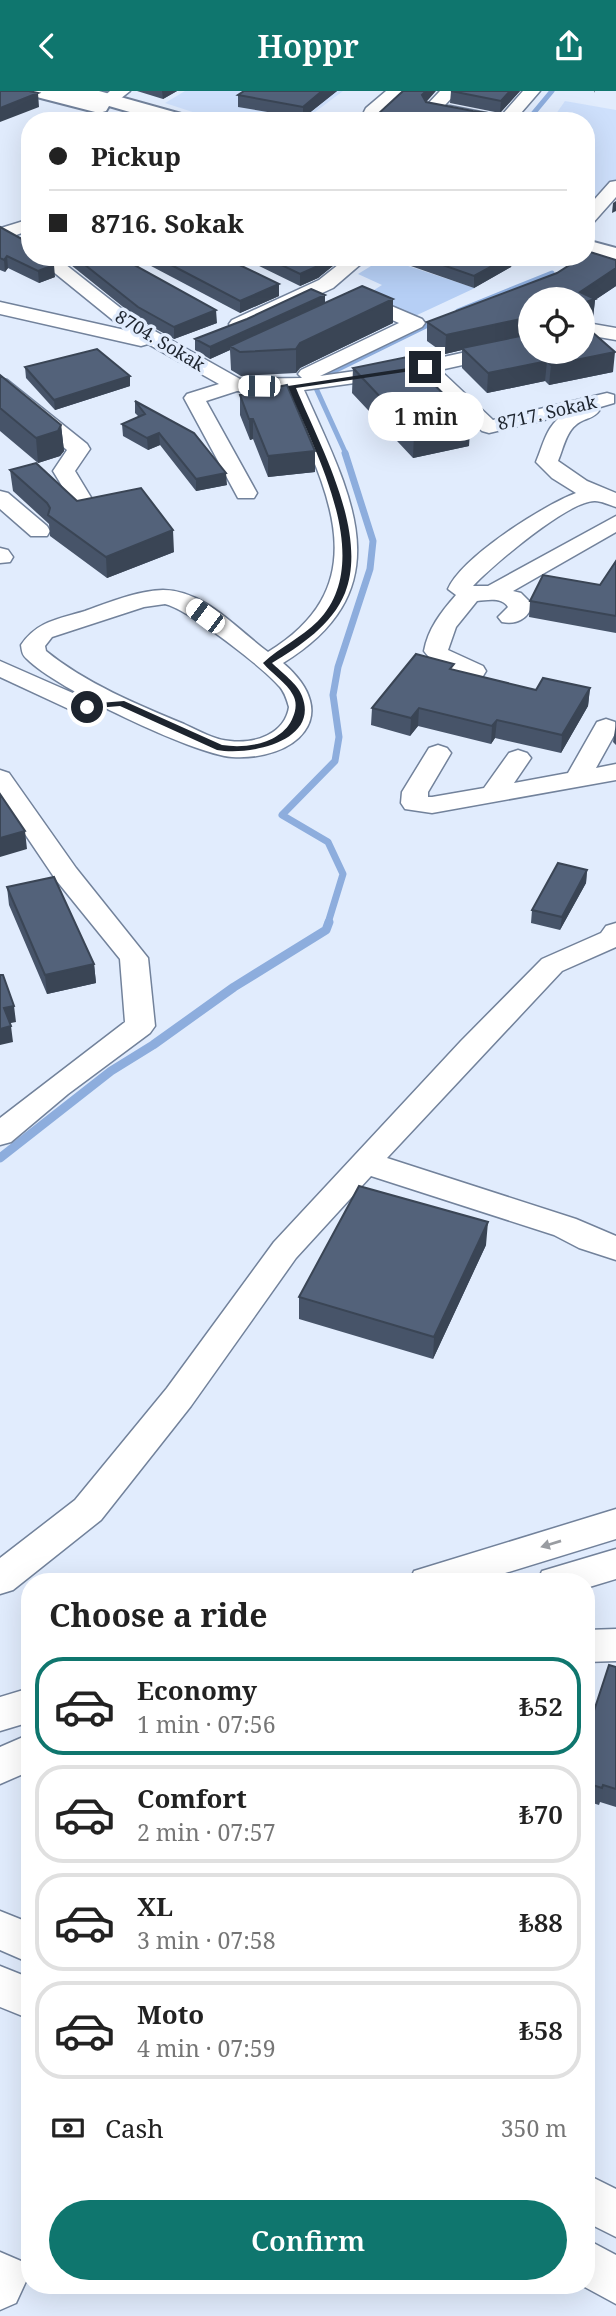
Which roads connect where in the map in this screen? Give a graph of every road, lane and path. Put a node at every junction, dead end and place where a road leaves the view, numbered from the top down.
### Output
1 (36, 91) edge
2 (76, 91) edge
3 (396, 91) edge
4 (450, 91) edge
5 (532, 91) edge
6 (115, 95) edge
7 (112, 112) edge
8 (161, 112) edge
9 (372, 112) edge
10 (454, 112) edge
11 (512, 112) edge
12 (616, 186) edge
13 (595, 210) edge
14 (4, 230) edge
15 (595, 236) edge
16 (21, 240) edge
17 (616, 241) edge
18 (595, 249) edge
19 (616, 255) edge
20 (55, 266) edge
21 (88, 266) edge
22 (349, 266) edge
23 (66, 275) junction
24 (276, 284) edge
25 (326, 284) junction
26 (298, 295) junction
27 (362, 300) junction
28 (0, 308) edge
29 (338, 311) edge
30 (227, 325) edge
31 (595, 330) edge
32 (616, 334) edge
33 (131, 337) junction
34 (194, 341) edge
35 (518, 347) edge
36 (171, 350) junction
37 (93, 351) edge
38 (232, 359) edge
39 (425, 367) junction
40 (209, 370) junction
41 (0, 384) edge
42 (236, 385) junction
43 (287, 386) junction
44 (612, 396) edge
45 (246, 493) dead end
46 (594, 493) junction
47 (0, 498) edge
48 (616, 500) edge
49 (87, 509) edge
50 (616, 523) edge
51 (39, 531) dead end
52 (482, 593) junction
53 (510, 617) dead end
54 (267, 663) junction
55 (0, 668) edge
56 (474, 671) dead end
57 (121, 703) junction
58 (606, 727) dead end
59 (438, 753) dead end
60 (518, 758) dead end
61 (616, 772) edge
62 (0, 778) edge
63 (577, 779) junction
64 (492, 795) junction
65 (614, 937) edge
66 (0, 1134) edge
67 (367, 1163) junction
68 (616, 1248) edge
69 (616, 1524) edge
70 (616, 1564) edge
71 (457, 1573) edge
72 (586, 1573) edge
73 (0, 1579) edge
74 (616, 1645) edge
75 (595, 1646) edge
76 (21, 1708) edge
77 (0, 1714) edge
78 (21, 1756) edge
79 (0, 1767) edge
80 (0, 1930) edge
81 (21, 1939) edge
82 (0, 1986) edge
83 (21, 1996) edge
84 (595, 2201) edge
85 (616, 2214) edge
86 (595, 2268) edge
87 (0, 2275) edge
88 (616, 2281) edge
89 (0, 2287) edge

1 - 7 highway
2 - 6 highway
3 - 9 street
4 - 10 street
5 - 11 street
6 - 8 highway
12 - 13 street
14 - 16 street
15 - 17 highway
18 - 19 highway
20 - 23 street, 8704. Sokak
21 - 23 street
22 - 25 street
23 - 36 street, 8704. Sokak
24 - 26 street
25 - 26 street
25 - 27 street
26 - 30 street
27 - 29 street
27 - 43 street
28 - 33 street
31 - 32 street
33 - 36 street
33 - 37 street
34 - 36 street
35 - 39 street, 8704. Sokak
36 - 40 street, 8704. Sokak
38 - 40 street
39 - 43 street, 8704. Sokak
39 - 44 street, 8717. Sokak
40 - 42 street, 8704. Sokak
41 - 49 street
42 - 43 street, 8704. Sokak
42 - 45 street
43 - 54 street
44 - 46 street
46 - 48 street
46 - 52 street
47 - 51 street
50 - 52 street
52 - 53 street
52 - 56 street
54 - 57 street
54 - 57 street
55 - 57 street
58 - 63 street
59 - 64 street
60 - 64 street
61 - 63 street
62 - 66 street
63 - 64 street
65 - 67 street
67 - 68 street
67 - 73 street
69 -> 71 street
70 - 72 street
74 - 75 street
76 - 77 street
78 - 79 street
80 - 81 street
82 - 83 street
84 - 85 street
86 - 88 street
87 - 89 street

